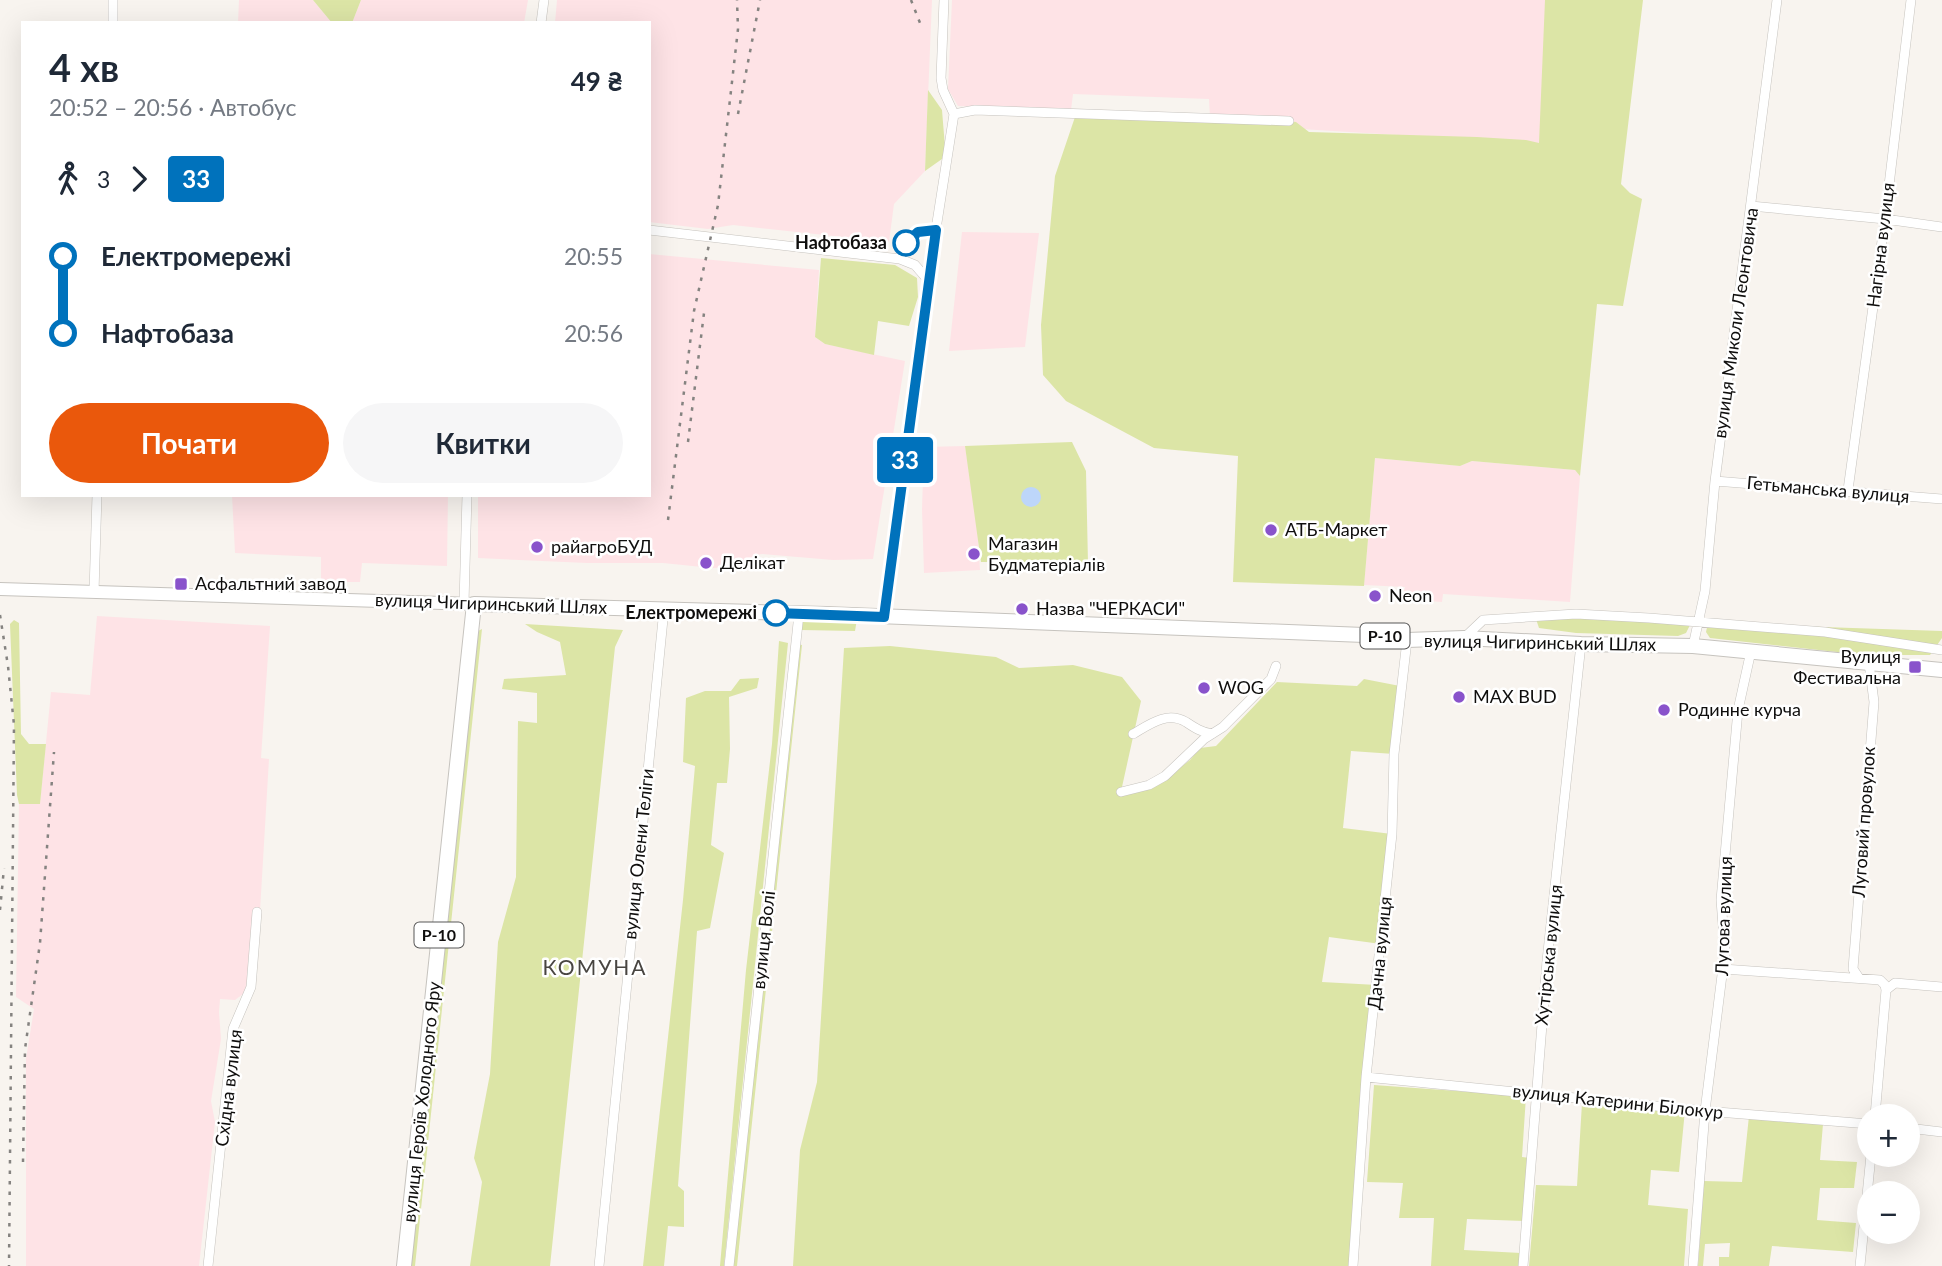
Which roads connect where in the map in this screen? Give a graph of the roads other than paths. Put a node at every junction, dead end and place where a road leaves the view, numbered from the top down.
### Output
1 (113, 0) edge
2 (544, 0) edge
3 (944, 0) edge
4 (1777, 0) edge
5 (1911, 0) edge
6 (113, 21) edge
7 (541, 21) edge
8 (954, 114) junction
9 (1289, 121) dead end
10 (1751, 206) junction
11 (1885, 219) junction
12 (1942, 227) edge
13 (651, 230) edge
14 (936, 230) junction
15 (900, 259) junction
16 (928, 280) junction
17 (1715, 481) junction
18 (1848, 490) junction
19 (97, 497) edge
20 (467, 497) edge
21 (1942, 499) edge
22 (2, 589) edge
23 (94, 592) junction
24 (469, 603) junction
25 (663, 609) junction
26 (799, 614) junction
27 (884, 617) junction
28 (1699, 622) junction
29 (1464, 638) junction
30 (1407, 640) junction
31 (1581, 644) junction
32 (1693, 646) junction
33 (1942, 650) edge
34 (1751, 651) junction
35 (1869, 663) junction
36 (1276, 666) dead end
37 (1942, 670) edge
38 (1133, 734) dead end
39 (1212, 734) junction
40 (1121, 792) dead end
41 (257, 912) dead end
42 (1723, 969) junction
43 (1859, 978) junction
44 (1942, 987) edge
45 (1886, 990) junction
46 (1366, 1077) junction
47 (1536, 1094) junction
48 (1876, 1104) edge
49 (1705, 1111) junction
50 (1857, 1123) edge
51 (1920, 1129) edge
52 (1942, 1132) edge
53 (1870, 1167) edge
54 (208, 1266) edge
55 (404, 1266) edge
56 (599, 1266) edge
57 (729, 1266) edge
58 (1353, 1266) edge
59 (1523, 1266) edge
60 (1693, 1266) edge
61 (1860, 1266) edge

1 - 6 street
2 - 7 street
3 - 8 street
4 - 10 street, вулиця Миколи Леонтовича
5 - 11 street, Нагірна вулиця
8 - 9 street
8 - 14 street
10 - 11 street
10 - 17 street, вулиця Миколи Леонтовича
11 - 12 street
11 - 18 street, Нагірна вулиця
13 - 15 street
14 - 15 street
14 - 16 street
15 - 16 street
16 - 27 street
17 - 18 street, Гетьманська вулиця
17 - 28 street, вулиця Миколи Леонтовича
18 - 21 street, Гетьманська вулиця
19 - 23 street
20 - 24 street, вулиця Героїв Холодного Яру
22 - 23 main road, вулиця Чигиринський Шлях
23 - 24 main road, вулиця Чигиринський Шлях
24 - 25 main road, вулиця Чигиринський Шлях / Р-10
24 - 55 main road, вулиця Героїв Холодного Яру / Р-10
25 - 26 main road, вулиця Чигиринський Шлях / Р-10
25 - 56 street, вулиця Олени Теліги
26 - 27 main road, вулиця Чигиринський Шлях / Р-10
26 - 57 street, вулиця Волі
27 - 30 main road, вулиця Чигиринський Шлях / Р-10
28 - 29 street
28 - 32 street, вулиця Миколи Леонтовича
28 - 33 street
29 - 30 main road, вулиця Чигиринський Шлях / Р-10
29 - 31 main road, вулиця Чигиринський Шлях / Р-10
30 - 46 street, Дачна вулиця
31 - 32 main road, вулиця Чигиринський Шлях / Р-10
31 - 47 street, Хутірська вулиця
32 - 34 main road, вулиця Чигиринський Шлях / Р-10
34 - 35 main road, вулиця Чигиринський Шлях / Р-10
34 - 42 street, Лугова вулиця
35 - 37 main road, вулиця Чигиринський Шлях / Р-10
35 - 43 street, Луговий провулок
36 - 39 street
38 - 39 street
39 - 40 street
41 - 54 street, Східна вулиця
42 - 43 street
42 - 49 street, Лугова вулиця
43 - 45 street
44 - 45 street
45 - 48 street
46 - 47 street, вулиця Катерини Білокур
46 - 58 street, Дачна вулиця
47 - 49 street, вулиця Катерини Білокур
47 - 59 street, Хутірська вулиця
49 - 50 street, вулиця Катерини Білокур
49 - 60 street, Лугова вулиця
51 - 52 street
53 - 61 street

